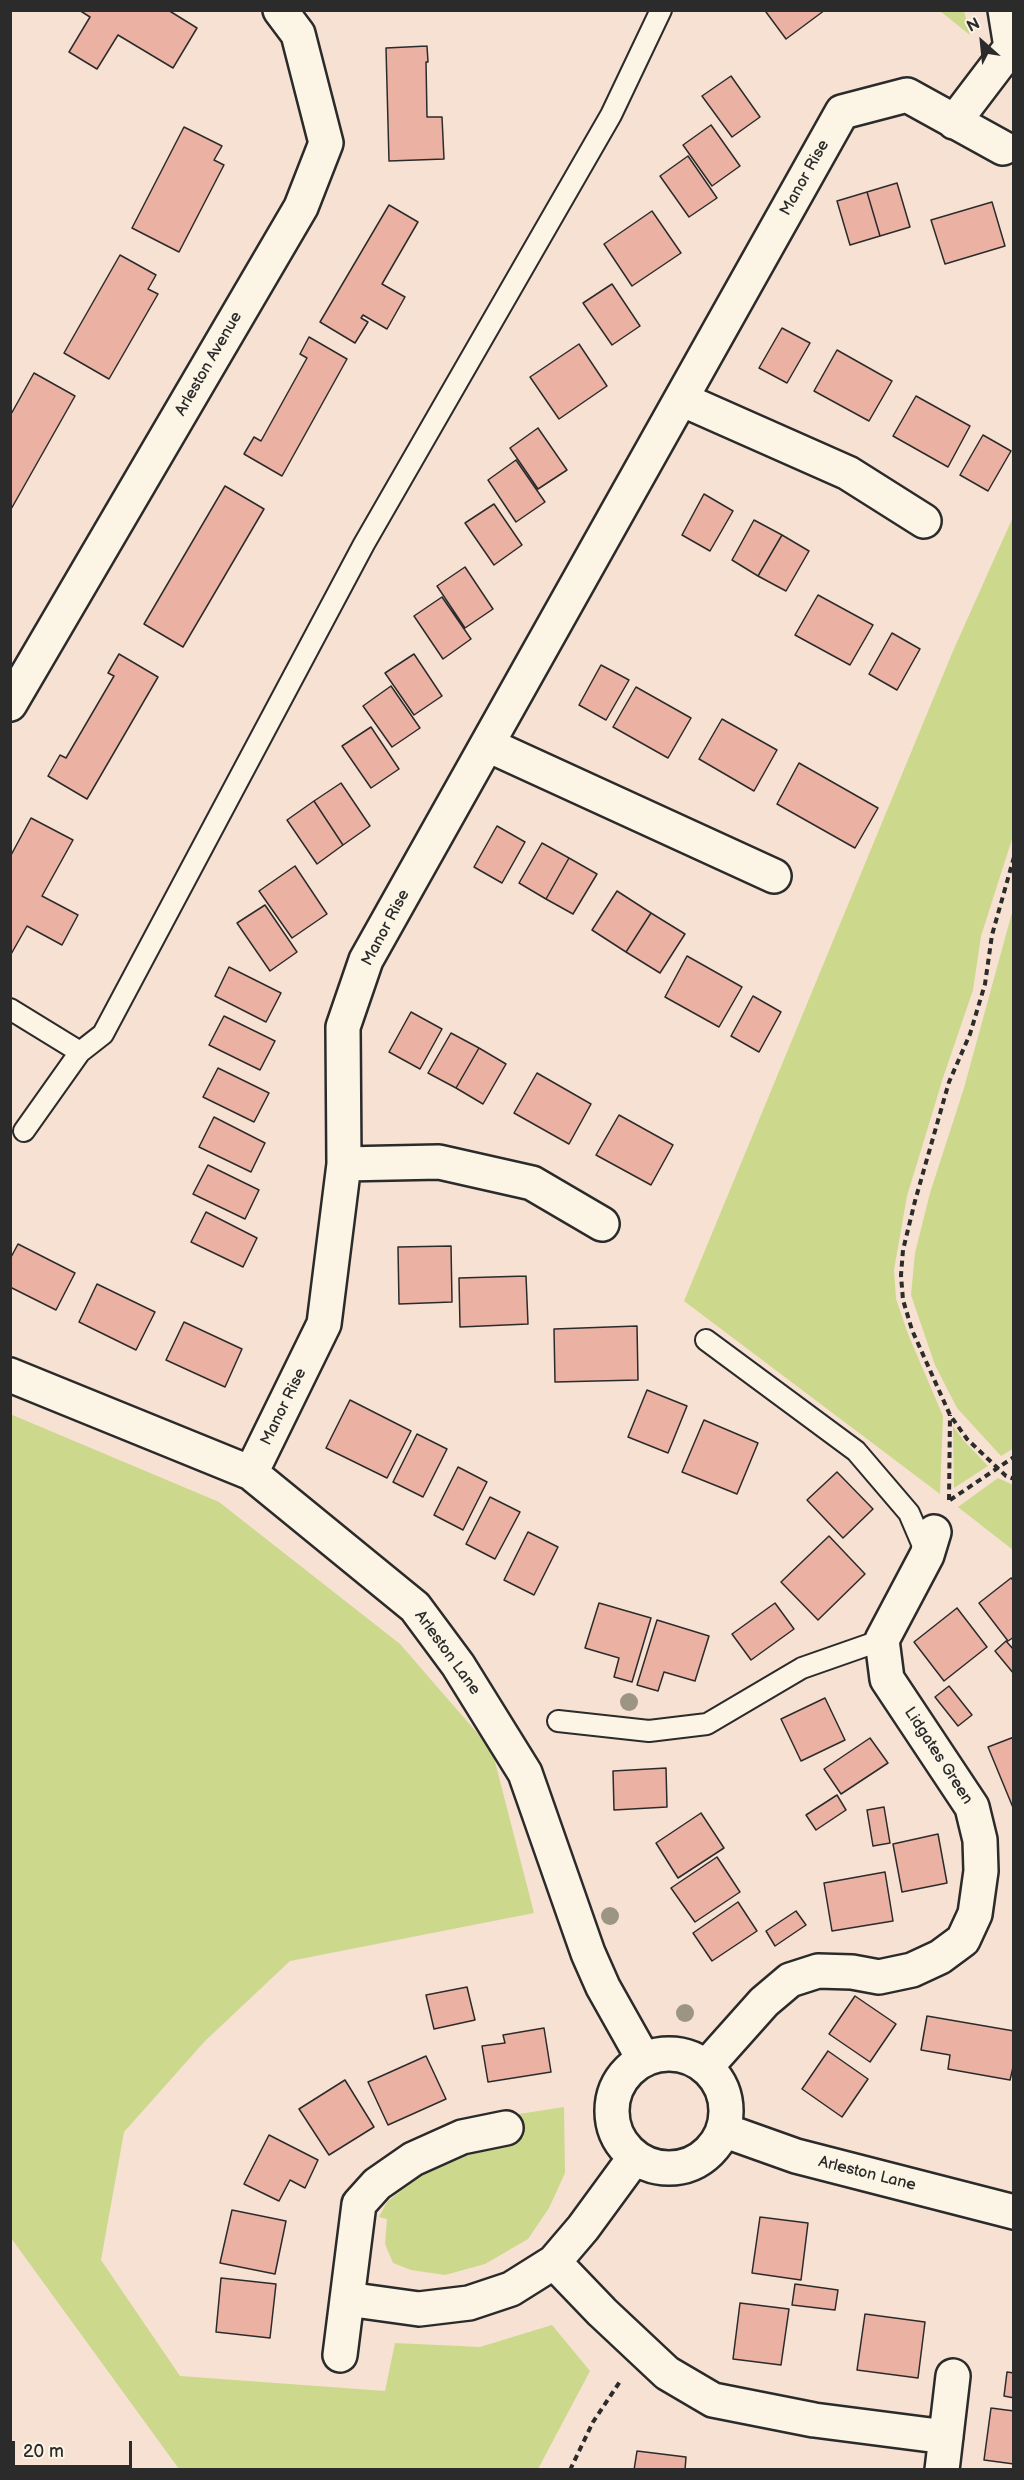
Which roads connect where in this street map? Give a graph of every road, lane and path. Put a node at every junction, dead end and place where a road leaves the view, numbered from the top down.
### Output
1 (280, 10) edge
2 (661, 10) edge
3 (1005, 10) edge
4 (954, 122) junction
5 (1003, 148) dead end
6 (681, 399) junction
7 (924, 521) dead end
8 (10, 704) edge
9 (488, 745) junction
10 (1014, 857) edge
11 (774, 876) dead end
12 (10, 1009) edge
13 (80, 1052) junction
14 (24, 1131) dead end
15 (344, 1164) junction
16 (602, 1224) dead end
17 (706, 1340) dead end
18 (10, 1375) edge
19 (950, 1415) junction
20 (1014, 1457) edge
21 (997, 1468) junction
22 (251, 1473) junction
23 (1014, 1479) edge
24 (930, 1544) joint
25 (882, 1641) junction
26 (558, 1722) dead end
27 (644, 2060) junction
28 (705, 2067) junction
29 (506, 2128) dead end
30 (723, 2130) junction
31 (635, 2157) junction
32 (1014, 2212) edge
33 (554, 2262) junction
34 (347, 2299) junction
35 (641, 2349) junction
36 (340, 2355) dead end
37 (953, 2376) dead end
38 (946, 2437) junction
39 (570, 2469) edge
40 (942, 2469) edge

1 - 8 street, Arleston Avenue
2 - 13 lane
3 - 4 street
4 - 5 street, Manor Rise
4 - 6 street, Manor Rise
6 - 7 street
6 - 9 street, Manor Rise
9 - 11 street
9 - 15 street, Manor Rise
10 - 19 path
12 - 13 lane
13 - 14 lane
15 - 16 street
15 - 22 street, Manor Rise
17 - 24 lane
18 - 22 street, Arleston Lane
19 - 21 path
19 - 21 path
20 - 21 path
21 - 23 path
22 - 27 street, Arleston Lane
24 - 25 street
25 - 26 lane
25 - 28 street, Lidgates Green
27 - 28 street
27 - 31 street
28 - 30 street
29 - 34 street
30 - 31 street
30 - 32 street, Arleston Lane
31 - 33 street
33 - 34 street
33 - 35 street
34 - 36 street
35 - 38 street
35 - 39 path
37 - 38 street
38 - 40 street

